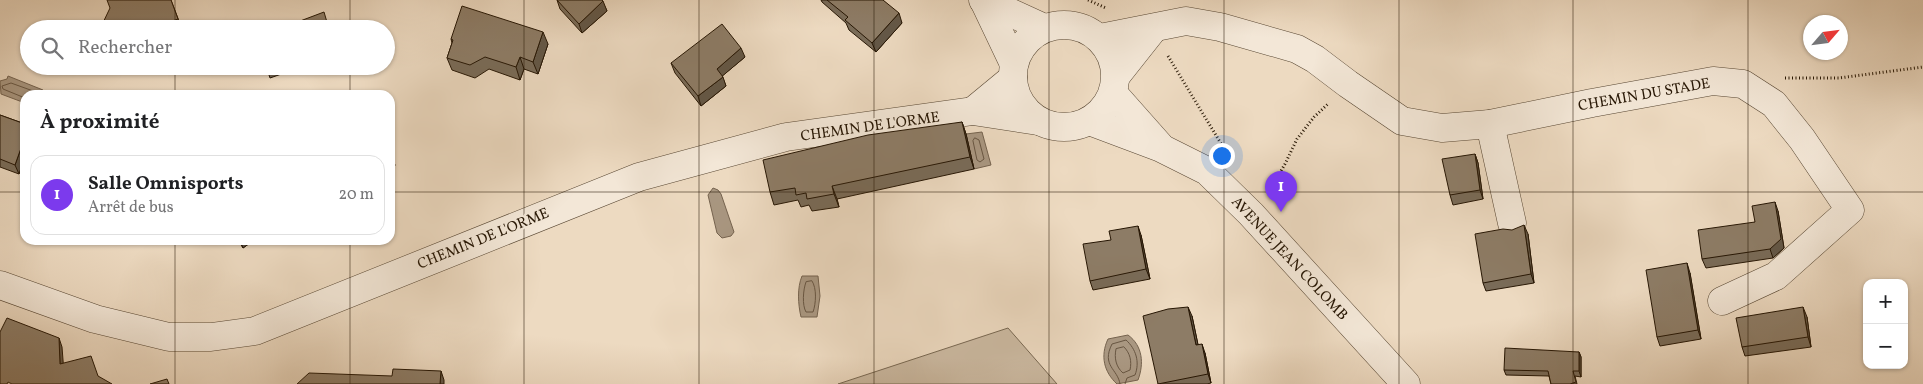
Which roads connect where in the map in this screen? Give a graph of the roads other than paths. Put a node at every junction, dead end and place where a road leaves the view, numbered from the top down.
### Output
1 (984, 0) edge
2 (1044, 28) junction
3 (1154, 28) junction
4 (1100, 38) junction
5 (1013, 71) junction
6 (1115, 84) junction
7 (973, 111) junction
8 (1038, 121) junction
9 (1089, 121) junction
10 (1490, 124) junction
11 (1161, 148) junction
12 (1512, 223) dead end
13 (0, 286) edge
14 (1722, 300) dead end
15 (1406, 384) edge

1 - 2 street
1 - 5 street
2 - 4 street
2 - 5 street
3 - 4 street, CHEMIN DU STADE
3 - 6 street
3 - 10 street, CHEMIN DU STADE
4 - 6 street
5 - 7 street
5 - 8 street
6 - 9 street
6 - 11 street, AVENUE JEAN COLOMB
7 - 8 street, CHEMIN DE L'ORME
7 - 13 street, CHEMIN DE L'ORME
8 - 9 street
9 - 11 street, AVENUE JEAN COLOMB
10 - 12 street
10 - 14 street, CHEMIN DU STADE
11 - 15 street, AVENUE JEAN COLOMB

